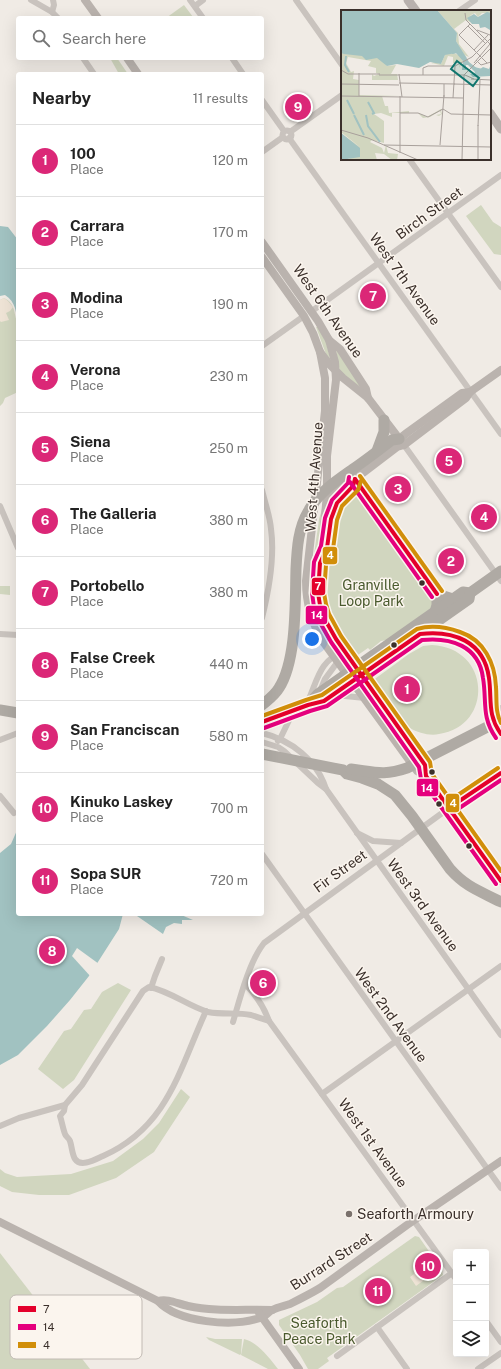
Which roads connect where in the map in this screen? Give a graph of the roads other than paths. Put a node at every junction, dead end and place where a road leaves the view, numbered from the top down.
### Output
1 (31, 0) edge
2 (52, 0) edge
3 (85, 0) edge
4 (190, 0) edge
5 (203, 0) edge
6 (296, 0) edge
7 (408, 0) edge
8 (475, 0) edge
9 (195, 6) junction
10 (415, 10) edge
11 (460, 10) edge
12 (52, 12) junction
13 (56, 16) edge
14 (97, 16) edge
15 (202, 16) edge
16 (84, 60) edge
17 (128, 60) edge
18 (233, 60) edge
19 (341, 64) edge
20 (93, 72) edge
21 (137, 72) edge
22 (242, 72) edge
23 (341, 96) edge
24 (264, 103) edge
25 (491, 114) edge
26 (501, 129) edge
27 (287, 135) junction
28 (264, 151) edge
29 (410, 160) edge
30 (501, 175) edge
31 (448, 213) junction
32 (264, 245) edge
33 (264, 260) edge
34 (379, 264) junction
35 (501, 287) edge
36 (312, 311) junction
37 (304, 316) junction
38 (329, 340) junction
39 (264, 345) edge
40 (320, 352) junction
41 (501, 370) edge
42 (336, 372) junction
43 (470, 392) junction
44 (368, 398) junction
45 (384, 420) junction
46 (501, 434) edge
47 (400, 444) junction
48 (375, 453) junction
49 (355, 479) junction
50 (327, 494) junction
51 (264, 498) edge
52 (315, 502) junction
53 (0, 506) edge
54 (16, 543) edge
55 (320, 563) junction
56 (499, 575) edge
57 (470, 593) junction
58 (437, 594) junction
59 (453, 599) junction
60 (264, 608) edge
61 (435, 612) junction
62 (0, 634) edge
63 (420, 634) junction
64 (16, 635) edge
65 (344, 651) junction
66 (336, 658) junction
67 (376, 659) junction
68 (365, 698) junction
69 (264, 703) edge
70 (310, 703) junction
71 (501, 708) edge
72 (294, 710) junction
73 (0, 711) edge
74 (16, 713) edge
75 (496, 718) edge
76 (264, 720) edge
77 (264, 720) edge
78 (16, 734) edge
79 (264, 734) edge
80 (501, 734) edge
81 (280, 739) junction
82 (0, 740) edge
83 (264, 743) edge
84 (272, 745) junction
85 (264, 754) edge
86 (343, 770) junction
87 (501, 773) edge
88 (426, 776) junction
89 (326, 789) junction
90 (0, 796) edge
91 (449, 808) junction
92 (14, 813) dead end
93 (356, 833) junction
94 (401, 843) junction
95 (264, 857) edge
96 (377, 861) junction
97 (501, 881) edge
98 (500, 901) edge
99 (304, 914) junction
100 (162, 959) dead end
101 (501, 966) edge
102 (245, 984) junction
103 (148, 988) junction
104 (468, 989) junction
105 (206, 1011) junction
106 (235, 1014) junction
107 (269, 1021) junction
108 (232, 1022) dead end
109 (501, 1035) edge
110 (396, 1042) junction
111 (322, 1094) junction
112 (65, 1105) junction
113 (49, 1110) junction
114 (60, 1116) junction
115 (0, 1126) edge
116 (501, 1161) edge
117 (488, 1170) junction
118 (501, 1188) edge
119 (414, 1220) junction
120 (0, 1222) edge
121 (452, 1273) joint
122 (158, 1301) junction
123 (256, 1309) junction
124 (272, 1310) junction
125 (262, 1318) junction
126 (489, 1325) edge
127 (376, 1327) junction
128 (501, 1342) edge
129 (501, 1353) edge
130 (337, 1356) dead end
131 (299, 1369) edge
132 (407, 1369) edge
133 (478, 1369) edge

1 - 12 street
2 - 12 street
3 - 14 main road
4 - 9 street
5 - 9 street
6 - 19 street
7 - 10 main road
8 - 11 street
9 - 15 street
12 - 13 street
16 - 20 street
17 - 21 main road
18 - 22 street
23 - 27 street
24 - 27 street, West 7th Avenue
25 - 26 main road
27 - 28 street
27 - 34 street, West 7th Avenue
29 - 31 street
30 - 31 street, Birch Street
31 - 34 street, Birch Street
31 - 35 street
32 - 36 main road, West 6th Avenue
33 - 37 main road, West 6th Avenue
34 - 36 street, Birch Street
34 - 43 street, West 7th Avenue
36 - 38 main road, West 6th Avenue
37 - 39 street
37 - 40 main road, West 6th Avenue
38 - 42 main road, West 4th Avenue
38 - 44 main road, West 6th Avenue
40 - 42 main road, West 6th Avenue
40 - 52 main road, West 4th Avenue
41 - 43 main road
42 - 44 main road, West 6th Avenue
42 - 50 main road, West 4th Avenue
43 - 46 street, West 7th Avenue
43 - 47 main road
44 - 45 main road, West 6th Avenue
45 - 47 main road, West 6th Avenue
45 - 48 highway
47 - 48 highway
47 - 49 main road
47 - 56 street, West 6th Avenue
48 - 69 highway
49 - 50 main road
49 - 55 main road
49 - 58 main road
50 - 52 main road
50 - 55 main road, West 4th Avenue
51 - 60 street
52 - 66 main road, West 4th Avenue
53 - 54 street
55 - 65 main road, West 4th Avenue
56 - 57 highway
57 - 59 highway
57 - 63 highway
58 - 59 highway
58 - 61 highway
59 - 61 highway
61 - 67 highway
62 - 64 street
63 - 67 highway
63 - 75 street
65 - 66 street
65 - 88 main road, West 4th Avenue
66 - 68 main road, West 4th Avenue
66 - 70 street
66 - 70 street
67 - 70 highway
68 - 70 street
68 - 88 main road, West 4th Avenue
70 - 72 street
70 - 76 highway
71 - 75 street
72 - 77 street
72 - 81 street
73 - 74 highway
75 - 80 street
75 - 86 highway
78 - 82 street
79 - 81 street, West 3rd Avenue
81 - 84 street
81 - 89 street, West 3rd Avenue
83 - 84 street, West 3rd Avenue
84 - 89 street, West 3rd Avenue
85 - 86 highway
86 - 98 highway
87 - 91 main road, Fir Street
88 - 91 main road, West 4th Avenue
89 - 93 street, West 3rd Avenue
90 - 92 street
91 - 94 street, Fir Street
91 - 97 main road, West 4th Avenue
93 - 94 street
93 - 96 street, West 3rd Avenue
94 - 96 street, Fir Street
95 - 99 street, West 2nd Avenue
96 - 99 street, Fir Street
96 - 104 street, West 3rd Avenue
99 - 102 street, Fir Street
99 - 110 street, West 2nd Avenue
100 - 103 street
101 - 104 street
102 - 106 street, Fir Street
102 - 107 street, West 1st Avenue
103 - 105 street
103 - 112 street
104 - 109 street, West 3rd Avenue
104 - 110 street
105 - 106 street
105 - 114 street
106 - 107 street
106 - 108 street, Fir Street
107 - 111 street, West 1st Avenue
110 - 111 street
110 - 117 street, West 2nd Avenue
111 - 119 street, West 1st Avenue
112 - 113 street
112 - 114 street
113 - 114 street
113 - 115 street
116 - 117 main road, Burrard Street
117 - 118 street, West 2nd Avenue
117 - 119 main road, Burrard Street
119 - 121 street, West 1st Avenue
119 - 124 main road, Burrard Street
120 - 122 main road, Burrard Street
121 - 127 street
122 - 123 main road, Burrard Street
122 - 125 main road, Burrard Street
123 - 124 main road, Burrard Street
123 - 125 main road
124 - 125 main road, Burrard Street
125 - 131 main road
126 - 128 street
127 - 130 street
127 - 132 street
129 - 133 street

